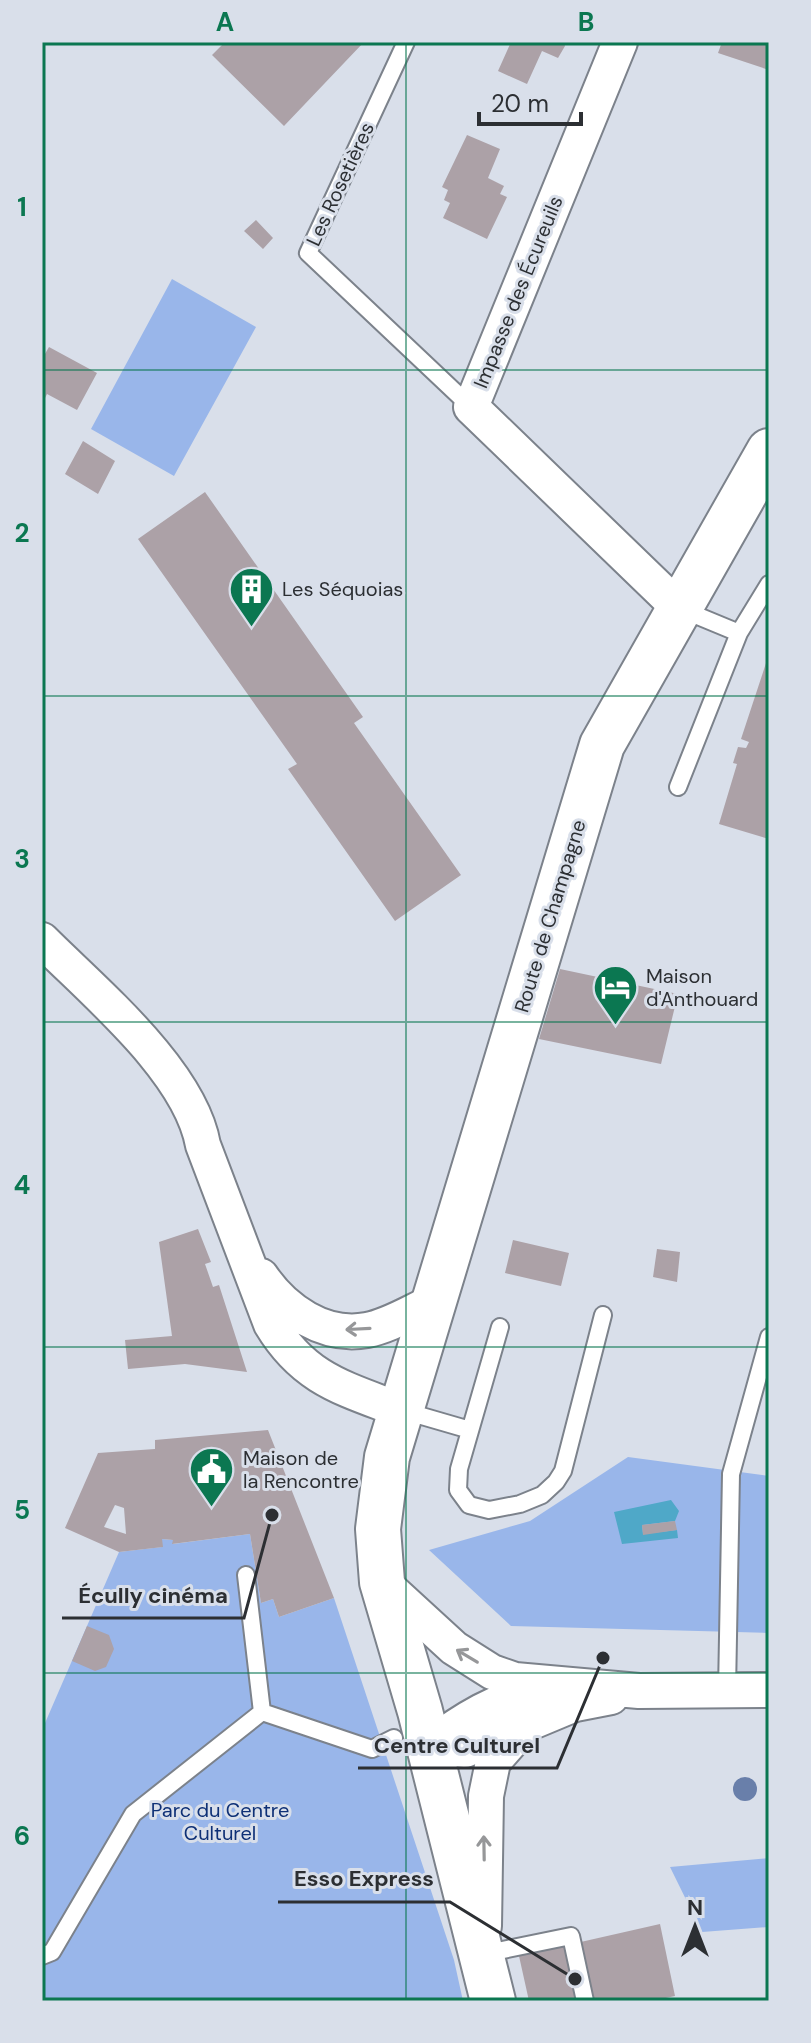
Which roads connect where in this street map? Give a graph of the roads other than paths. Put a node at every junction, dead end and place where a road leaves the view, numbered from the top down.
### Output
1 (406, 42) edge
2 (620, 42) edge
3 (471, 407) junction
4 (769, 451) edge
5 (769, 584) edge
6 (679, 608) junction
7 (739, 633) junction
8 (678, 787) dead end
9 (42, 940) edge
10 (243, 1249) junction
11 (431, 1303) junction
12 (603, 1315) dead end
13 (500, 1327) dead end
14 (769, 1337) edge
15 (400, 1410) junction
16 (470, 1430) junction
17 (246, 1575) dead end
18 (382, 1582) junction
19 (566, 1683) junction
20 (769, 1690) edge
21 (639, 1691) junction
22 (727, 1691) junction
23 (262, 1712) junction
24 (523, 1728) junction
25 (411, 1742) junction
26 (483, 1954) junction
27 (42, 1956) edge
28 (493, 2001) edge
29 (585, 2001) edge

1 - 3 lane, Les Rosetières
2 - 3 street, Impasse des Écureuils
3 - 6 street, Impasse des Écureuils
4 - 6 main road, Route de Champagne
5 - 7 lane
6 - 7 lane
6 - 11 main road, Route de Champagne
7 - 8 lane
9 - 10 street
11 -> 10 street
10 - 15 street
11 - 15 main road, Route de Champagne
12 - 16 lane
13 - 16 lane
14 - 22 lane
15 - 16 lane
15 - 18 main road, Route de Champagne
17 - 23 lane
19 -> 18 street
18 - 25 main road, Route de Champagne
19 - 21 street
19 - 25 street
20 - 22 street
21 - 22 street
21 - 24 street
23 - 25 lane
23 - 27 lane
24 - 25 street
26 -> 24 street
25 - 26 main road, Route de Champagne
26 - 28 main road, Route de Champagne
26 - 29 lane

